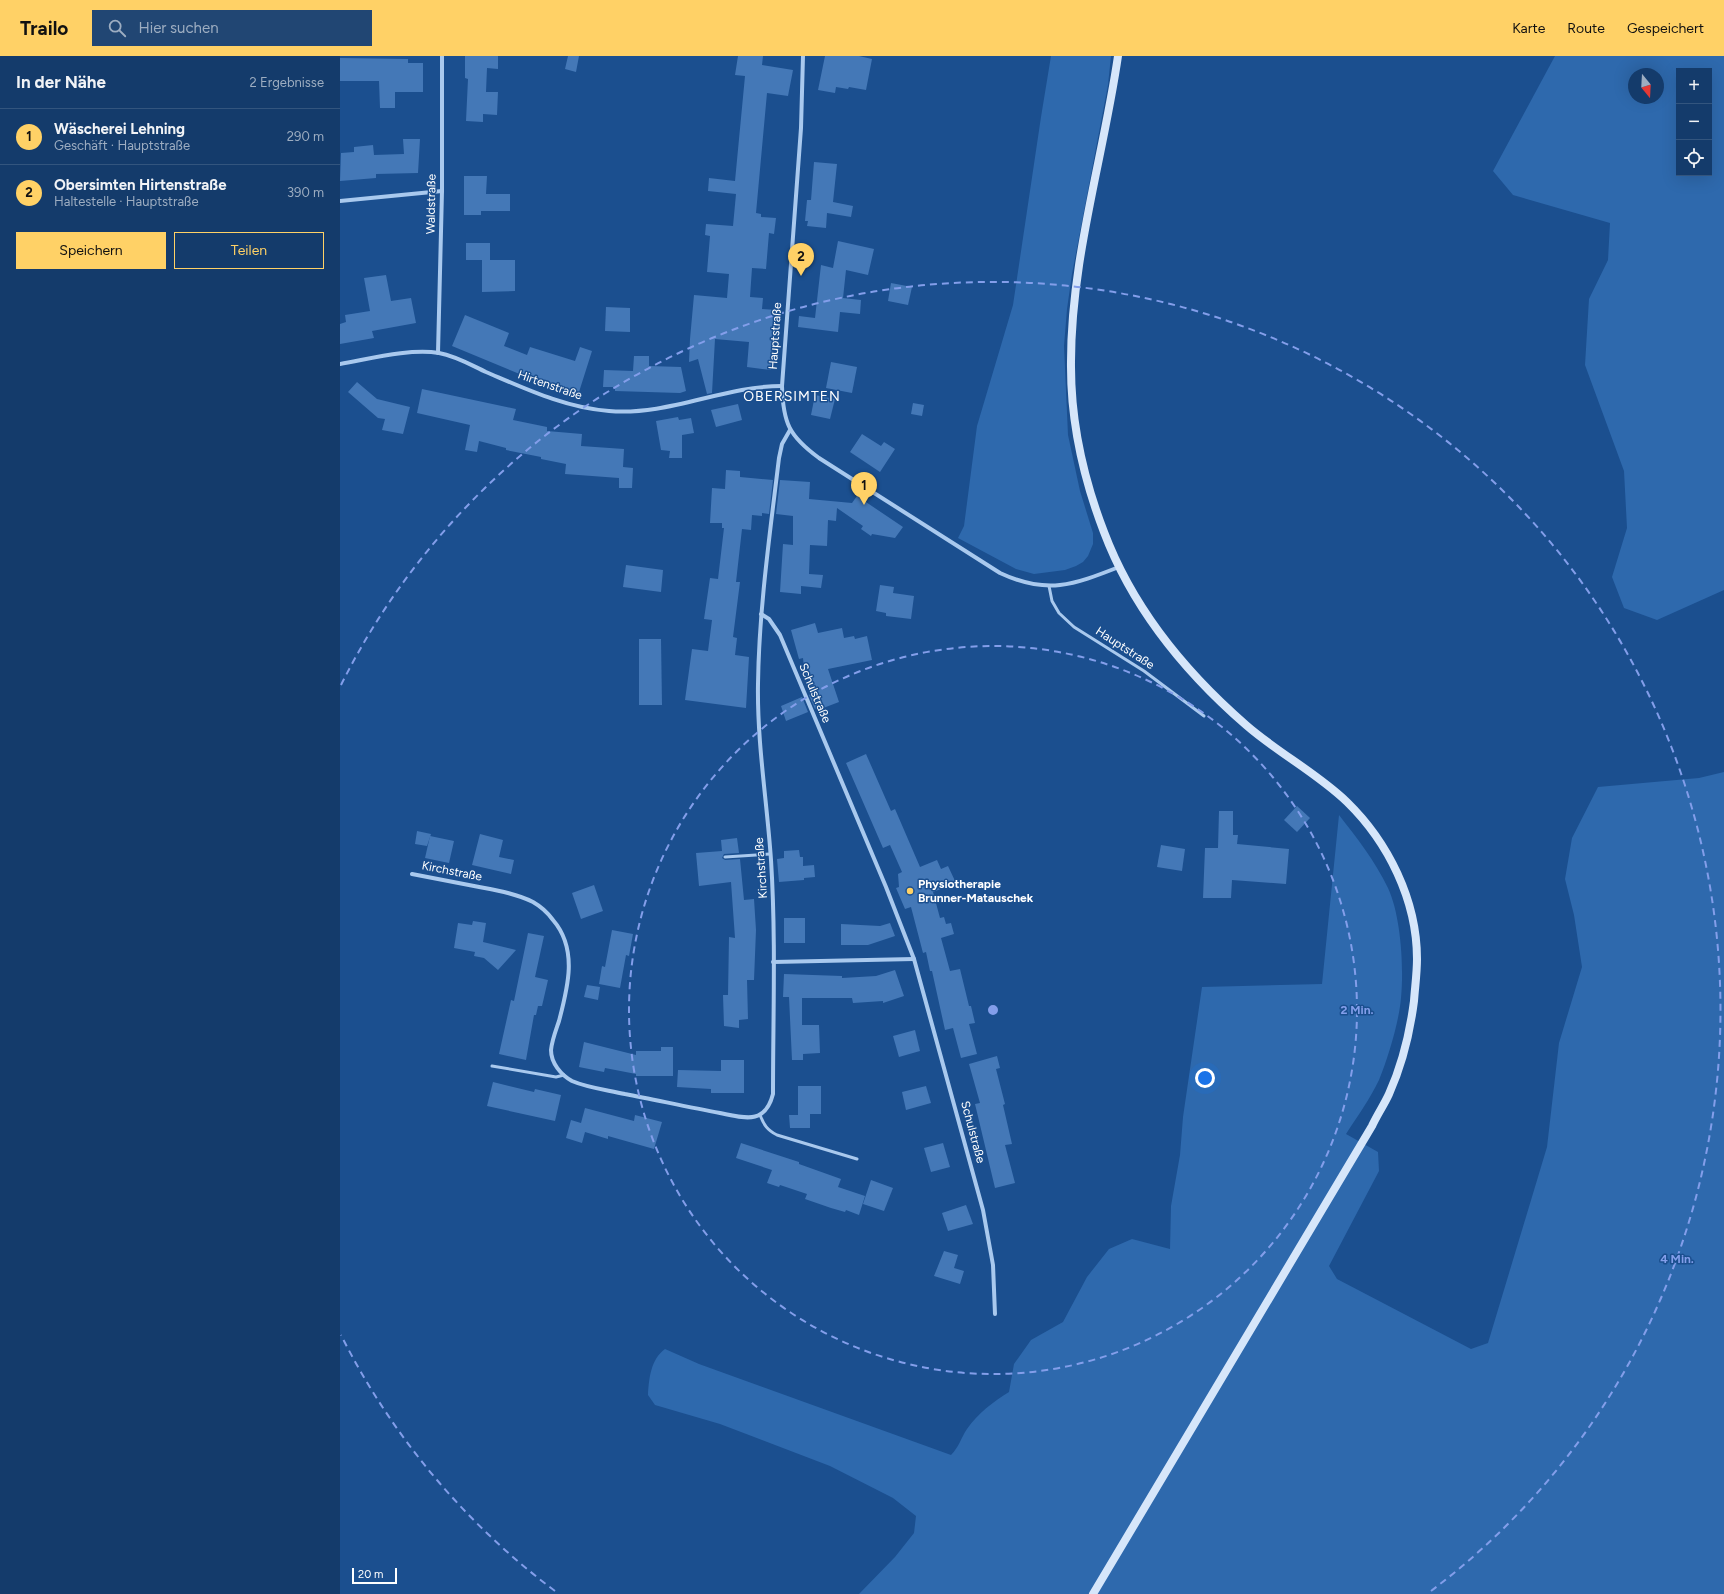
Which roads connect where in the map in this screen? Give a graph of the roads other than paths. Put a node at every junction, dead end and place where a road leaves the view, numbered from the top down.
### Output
1 (442, 56) edge
2 (803, 56) edge
3 (1118, 56) edge
4 (442, 191) junction
5 (340, 201) edge
6 (438, 353) junction
7 (340, 364) edge
8 (782, 386) junction
9 (790, 430) junction
10 (1119, 567) junction
11 (1049, 586) junction
12 (761, 614) junction
13 (1204, 716) dead end
14 (770, 854) junction
15 (725, 858) dead end
16 (412, 874) dead end
17 (914, 959) junction
18 (773, 962) junction
19 (492, 1066) dead end
20 (564, 1076) junction
21 (760, 1115) junction
22 (857, 1159) dead end
23 (995, 1314) dead end
24 (1094, 1594) edge

1 - 4 street, Waldstraße
2 - 8 street, Hauptstraße
3 - 10 main road
4 - 5 street
4 - 6 street, Waldstraße
6 - 7 street, Hirtenstraße
6 - 8 street, Hirtenstraße
8 - 9 street, Hauptstraße
9 - 11 street, Hauptstraße
9 - 12 street
10 - 11 street, Hauptstraße
10 - 24 main road
11 - 13 lane, Hauptstraße
12 - 14 street, Kirchstraße
12 - 17 street, Schulstraße
14 - 15 lane
14 - 18 street, Kirchstraße
16 - 20 street, Kirchstraße
17 - 18 street
17 - 23 street, Schulstraße
18 - 21 street, Kirchstraße
19 - 20 lane
20 - 21 street
21 - 22 lane

